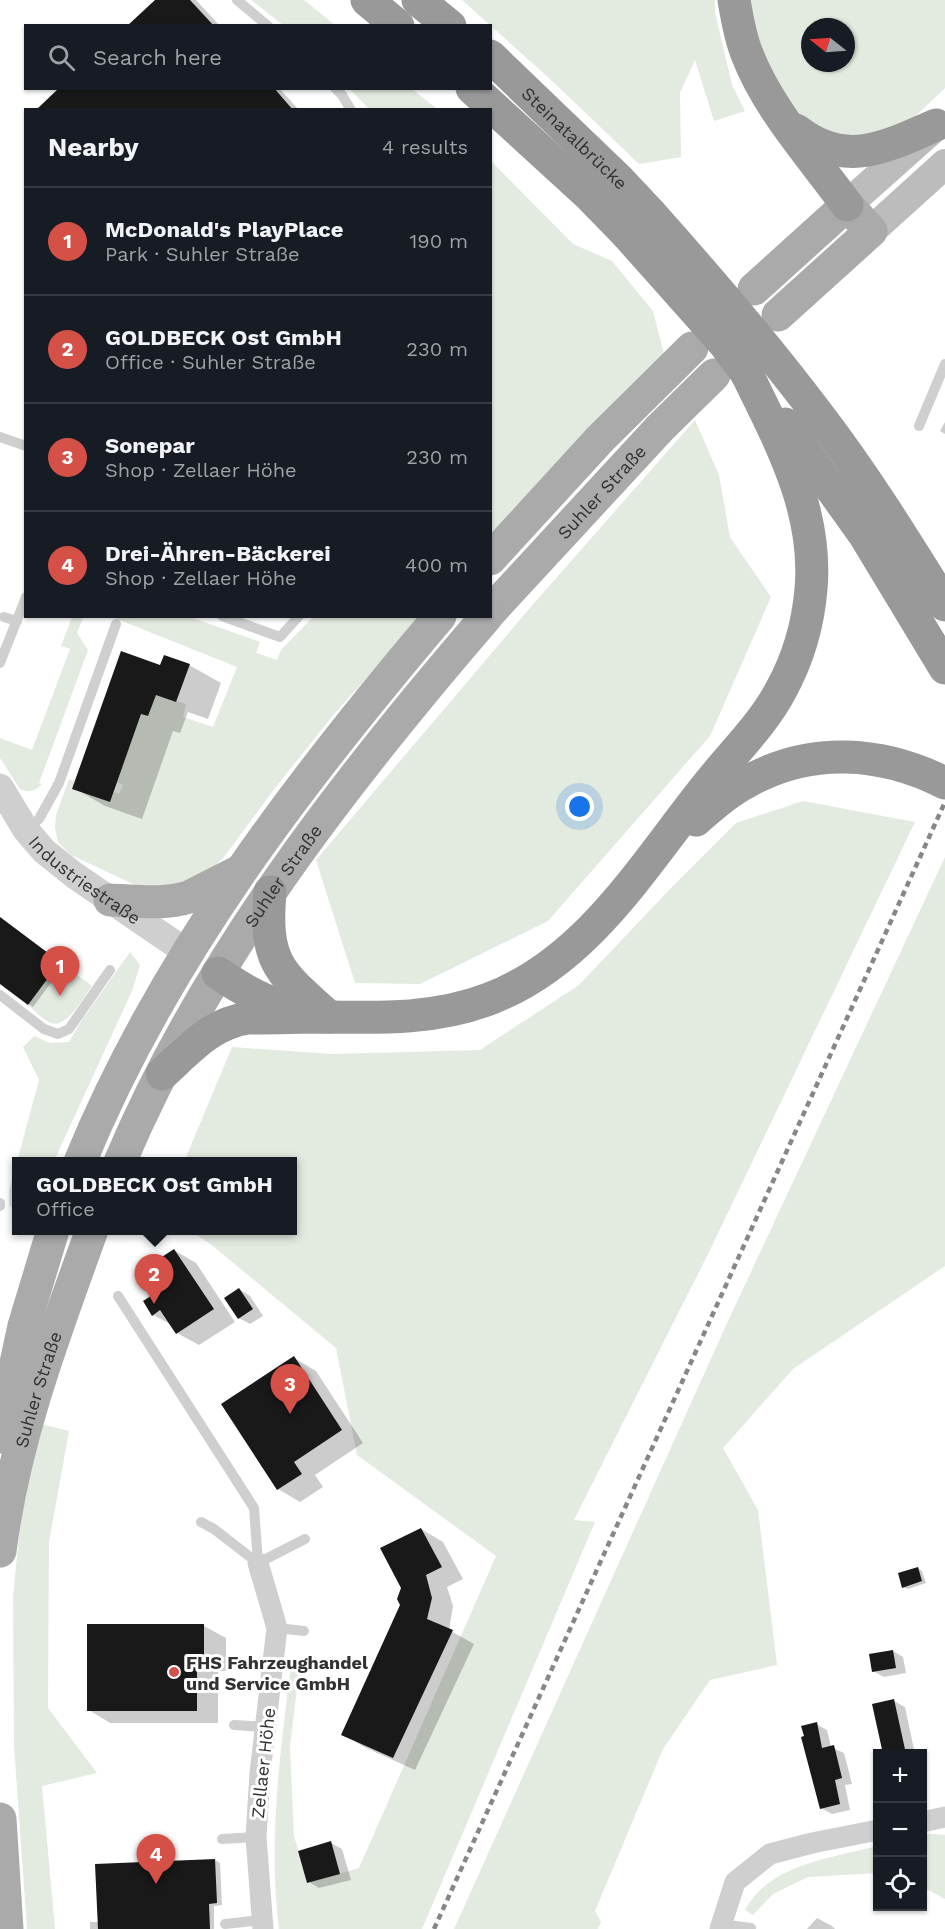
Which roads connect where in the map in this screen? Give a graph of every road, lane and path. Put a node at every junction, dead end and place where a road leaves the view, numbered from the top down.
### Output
1 (237, 0) edge
2 (367, 0) edge
3 (418, 0) edge
4 (441, 0) edge
5 (734, 0) edge
6 (266, 24) edge
7 (396, 24) edge
8 (448, 24) edge
9 (461, 24) edge
10 (493, 59) edge
11 (337, 90) edge
12 (474, 90) edge
13 (350, 108) edge
14 (941, 121) edge
15 (788, 124) junction
16 (938, 175) edge
17 (847, 205) junction
18 (639, 224) junction
19 (871, 231) junction
20 (754, 289) dead end
21 (778, 315) dead end
22 (692, 348) dead end
23 (945, 364) edge
24 (747, 374) junction
25 (714, 375) dead end
26 (919, 426) dead end
27 (0, 438) edge
28 (24, 445) edge
29 (492, 557) edge
30 (24, 605) edge
31 (945, 605) edge
32 (492, 610) edge
33 (4, 616) dead end
34 (228, 618) edge
35 (297, 618) edge
36 (438, 618) edge
37 (485, 618) edge
38 (17, 621) junction
39 (116, 624) dead end
40 (0, 663) edge
41 (945, 668) edge
42 (736, 772) junction
43 (945, 783) edge
44 (0, 787) edge
45 (16, 820) junction
46 (243, 869) junction
47 (270, 892) junction
48 (110, 900) junction
49 (188, 952) junction
50 (110, 970) dead end
51 (218, 973) junction
52 (0, 995) edge
53 (329, 1017) junction
54 (162, 1074) junction
55 (82, 1157) edge
56 (122, 1157) edge
57 (51, 1235) edge
58 (90, 1235) edge
59 (118, 1296) dead end
60 (0, 1437) edge
61 (201, 1522) dead end
62 (305, 1539) dead end
63 (0, 1551) edge
64 (258, 1563) junction
65 (277, 1628) junction
66 (304, 1631) dead end
67 (234, 1725) dead end
68 (266, 1727) junction
69 (945, 1817) edge
70 (0, 1819) edge
71 (927, 1821) edge
72 (866, 1829) edge
73 (256, 1837) junction
74 (222, 1839) dead end
75 (225, 1924) dead end
76 (262, 1925) edge
77 (720, 1927) edge
78 (751, 1928) edge
79 (7, 1929) edge

1 - 6 lane
2 - 7 highway
3 - 8 highway
4 - 9 highway
5 - 15 highway
10 - 18 highway, Steinatalbrücke
11 - 13 lane
12 - 18 highway
14 - 15 highway
14 - 17 main road
15 - 17 highway
16 - 19 main road
17 - 19 main road
17 - 20 main road
18 - 24 highway, bridge
18 - 31 highway, bridge
19 - 21 main road
22 - 29 main road, Suhler Straße
23 - 26 lane
24 - 41 highway
24 - 42 highway
25 - 32 main road, Suhler Straße
27 - 28 lane
30 - 38 lane
33 - 38 lane
34 - 35 lane
36 - 46 main road, Suhler Straße
37 - 47 main road, Suhler Straße
38 - 40 lane
39 - 45 lane
42 - 43 highway
42 - 53 highway
44 - 45 street, Industriestraße
45 - 48 street, Industriestraße
46 - 48 main road
46 - 49 main road, Suhler Straße
47 - 51 main road, Suhler Straße
47 - 53 highway
48 - 49 street, Industriestraße
49 - 51 main road
49 - 55 main road, Suhler Straße
50 - 52 lane
51 - 53 highway
51 - 54 main road, Suhler Straße
53 - 54 highway
54 - 56 main road, Suhler Straße
57 - 60 main road, Suhler Straße
58 - 63 main road, Suhler Straße
59 - 64 lane
61 - 64 lane
62 - 64 lane
64 - 65 street, Zellaer Höhe
65 - 66 lane
65 - 68 street, Zellaer Höhe
67 - 68 lane
68 - 73 street, Zellaer Höhe
69 - 71 street
70 - 79 main road
72 - 77 street
73 - 74 lane
73 - 76 street, Zellaer Höhe
75 - 76 lane
77 - 78 lane

